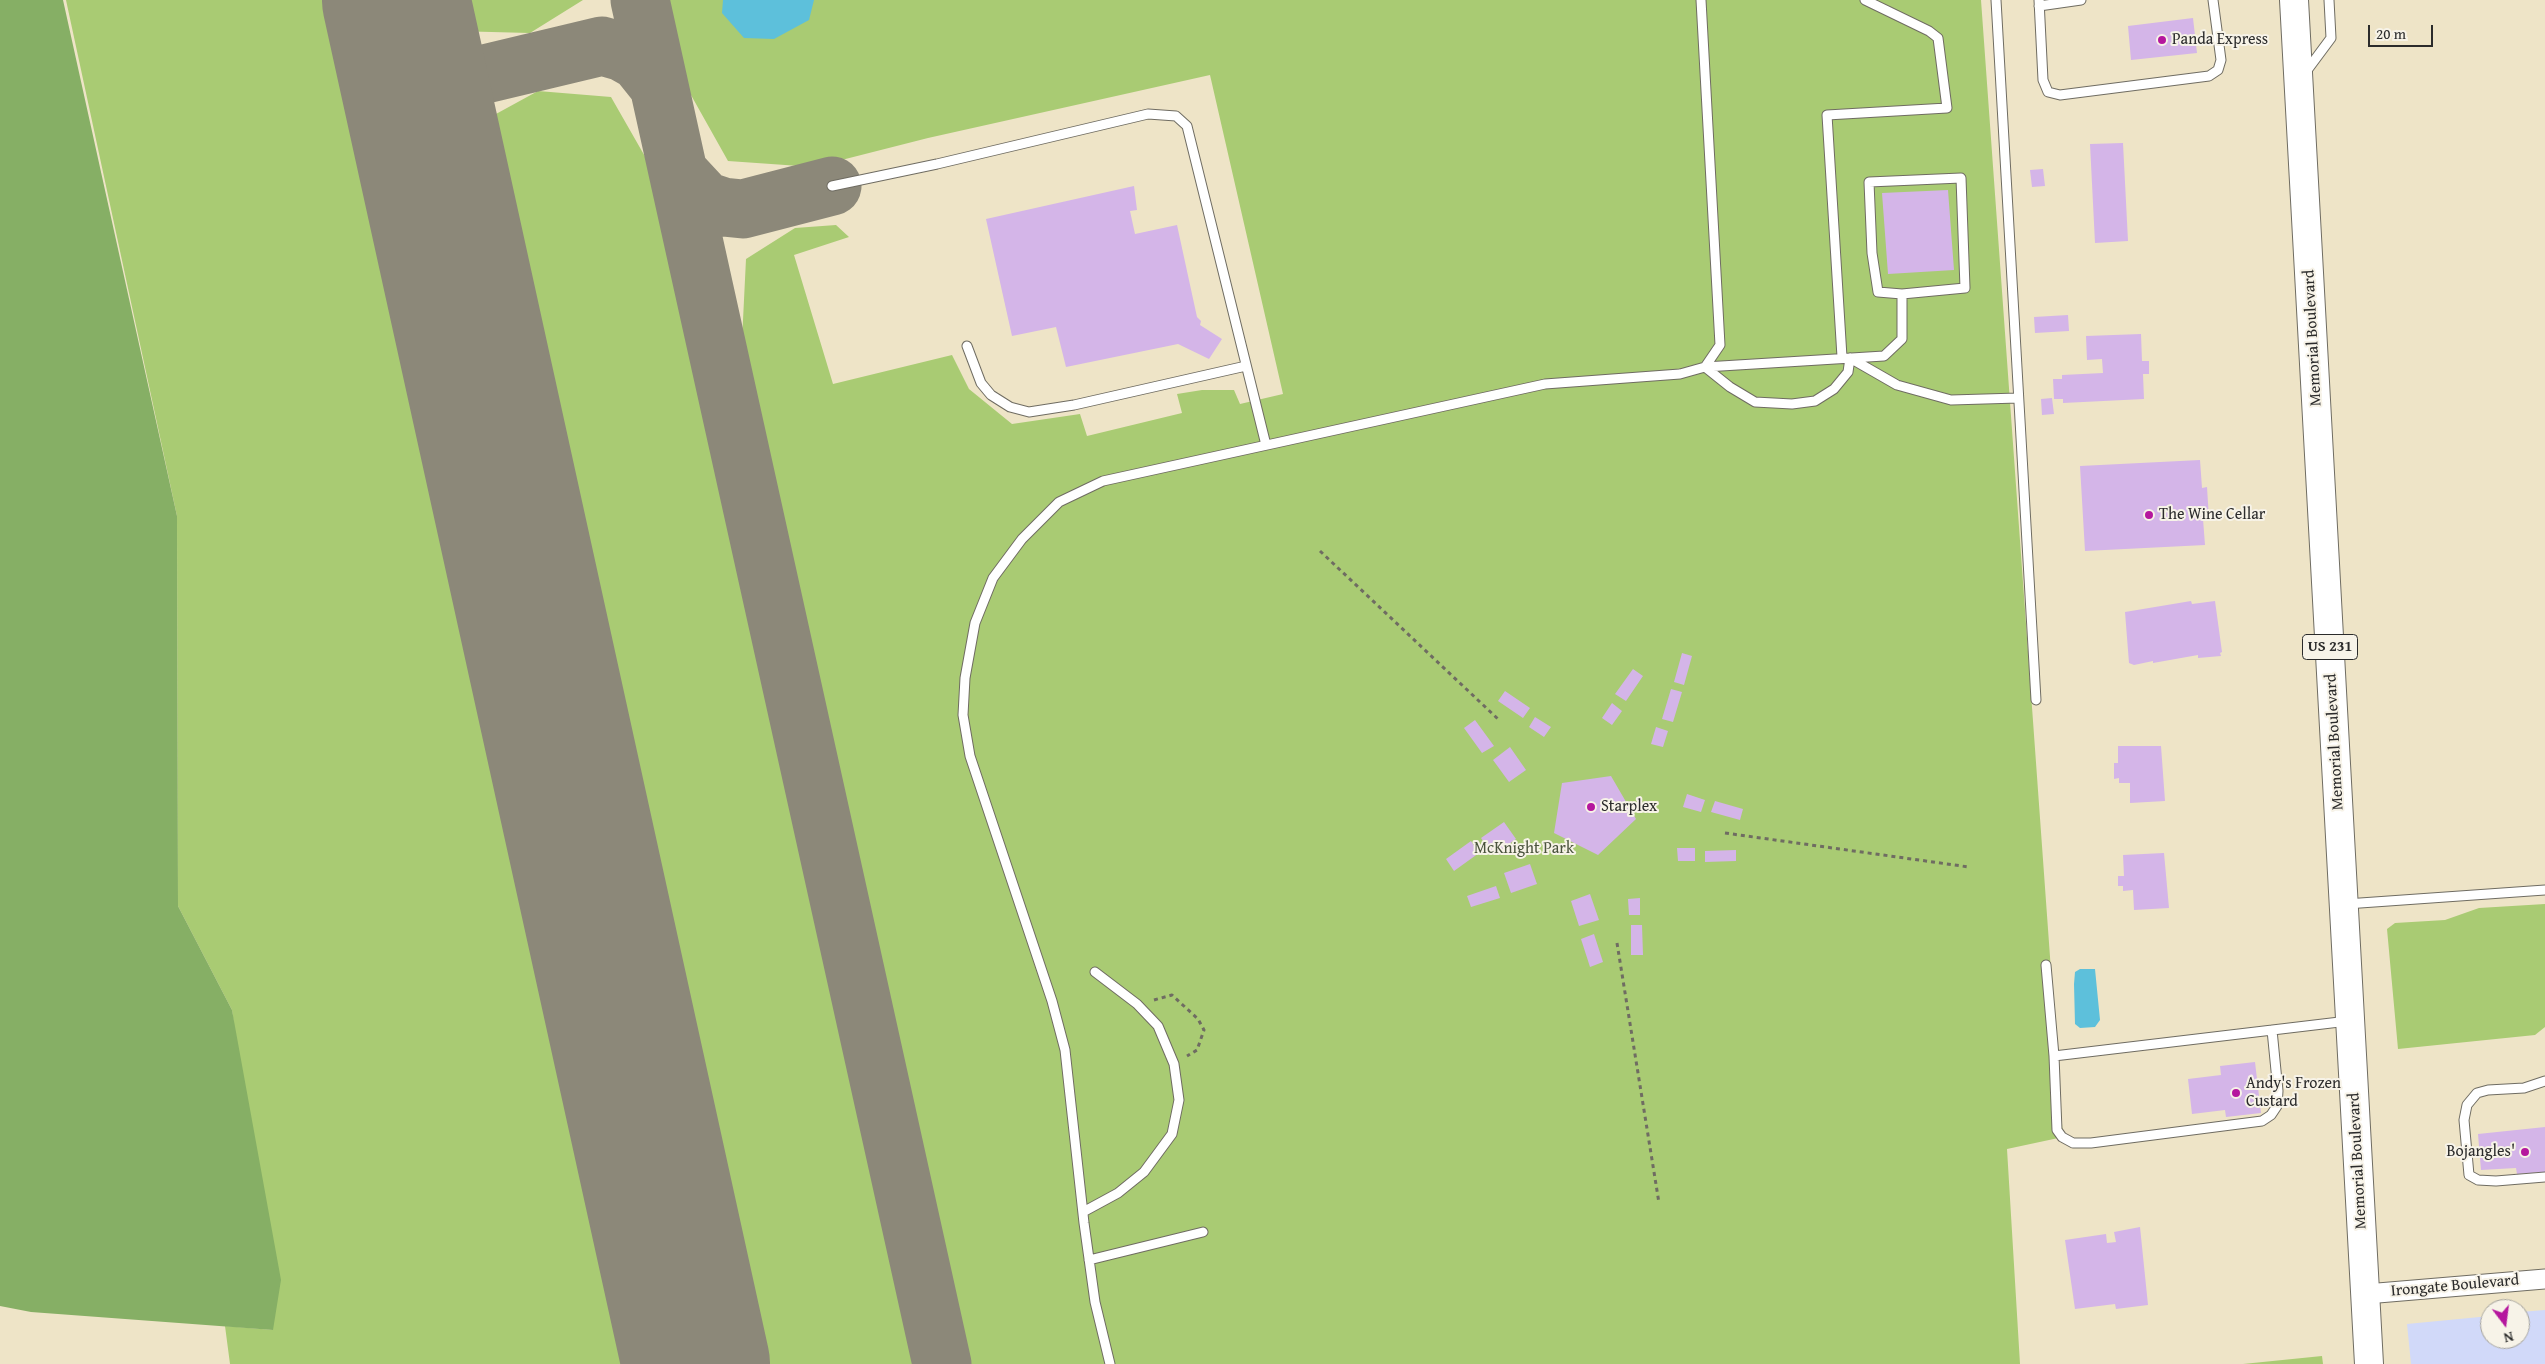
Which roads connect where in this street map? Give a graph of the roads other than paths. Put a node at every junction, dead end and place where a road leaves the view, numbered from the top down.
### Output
1 (1701, 0) edge
2 (1865, 0) edge
3 (1996, 0) edge
4 (2081, 0) edge
5 (2213, 0) edge
6 (2294, 0) edge
7 (2329, 0) edge
8 (2039, 3) edge
9 (2299, 81) junction
10 (832, 186) dead end
11 (1902, 294) junction
12 (967, 346) dead end
13 (1846, 358) junction
14 (1246, 366) junction
15 (1705, 367) junction
16 (2018, 398) junction
17 (1266, 445) junction
18 (2036, 700) dead end
19 (2545, 890) edge
20 (2344, 904) junction
21 (2046, 965) dead end
22 (1096, 972) dead end
23 (2350, 1021) junction
24 (2272, 1030) junction
25 (2054, 1056) junction
26 (2545, 1081) edge
27 (2545, 1177) edge
28 (1083, 1212) junction
29 (1203, 1232) dead end
30 (1089, 1260) junction
31 (2545, 1279) edge
32 (2366, 1294) junction
33 (1110, 1364) edge
34 (2369, 1364) edge

1 - 15 lane
2 - 13 lane
3 - 16 lane
4 - 8 lane
5 - 8 lane
6 - 9 main road, Memorial Boulevard / US 231
7 - 9 lane
9 - 20 main road, Memorial Boulevard / US 231
10 - 14 lane
11 - 11 lane
11 - 13 lane
12 - 14 lane
13 - 15 lane
13 - 15 lane
13 - 16 lane
14 - 17 lane
15 - 17 lane
16 - 18 lane
17 - 28 lane
19 - 20 lane
20 - 23 main road, Memorial Boulevard / US 231
21 - 25 lane
22 - 28 lane
23 - 24 lane
23 - 32 main road, Memorial Boulevard / US 231
24 - 25 lane
24 - 25 lane
26 - 27 lane
28 - 30 lane
29 - 30 lane
30 - 33 lane
31 - 32 street, Irongate Boulevard
32 - 34 main road, Memorial Boulevard / US 231

